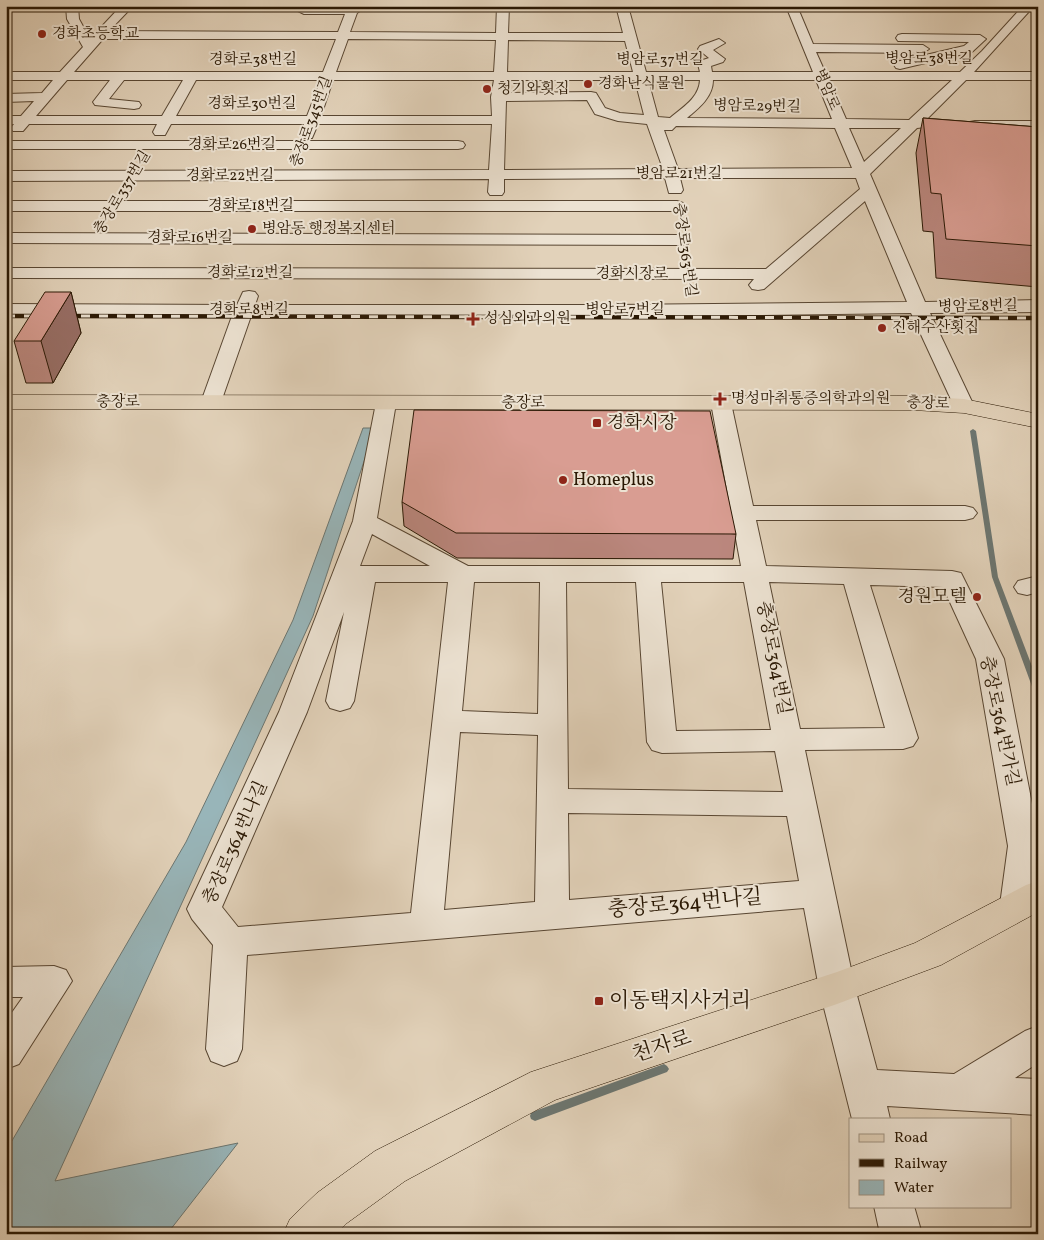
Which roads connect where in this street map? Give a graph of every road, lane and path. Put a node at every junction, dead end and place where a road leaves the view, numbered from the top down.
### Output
1 (72, 6) edge
2 (128, 6) edge
3 (503, 6) edge
4 (622, 6) edge
5 (791, 6) edge
6 (1029, 6) edge
7 (357, 9) edge
8 (304, 11) dead end
9 (100, 35) junction
10 (188, 35) junction
11 (343, 36) junction
12 (501, 36) junction
13 (630, 37) junction
14 (902, 38) dead end
15 (719, 43) dead end
16 (89, 48) junction
17 (159, 48) dead end
18 (809, 48) junction
19 (968, 49) junction
20 (986, 54) junction
21 (639, 70) junction
22 (706, 70) junction
23 (820, 75) junction
24 (875, 75) junction
25 (6, 76) edge
26 (65, 76) junction
27 (120, 76) junction
28 (192, 76) junction
29 (328, 76) junction
30 (499, 76) junction
31 (963, 76) junction
32 (1038, 76) edge
33 (498, 97) junction
34 (6, 98) edge
35 (46, 98) junction
36 (173, 118) junction
37 (6, 120) edge
38 (26, 120) junction
39 (313, 120) junction
40 (461, 120) junction
41 (498, 120) junction
42 (652, 120) junction
43 (672, 122) junction
44 (841, 124) junction
45 (913, 124) junction
46 (932, 124) edge
47 (961, 124) edge
48 (1038, 125) edge
49 (659, 135) junction
50 (6, 144) edge
51 (152, 145) junction
52 (304, 145) junction
53 (458, 145) junction
54 (862, 173) junction
55 (672, 174) junction
56 (6, 176) edge
57 (134, 176) junction
58 (292, 176) junction
59 (455, 176) junction
60 (496, 176) junction
61 (869, 190) junction
62 (6, 206) edge
63 (115, 206) junction
64 (282, 206) junction
65 (495, 206) junction
66 (677, 206) junction
67 (6, 238) edge
68 (270, 238) junction
69 (494, 239) junction
70 (682, 240) junction
71 (6, 273) edge
72 (258, 273) junction
73 (493, 273) junction
74 (76, 274) junction
75 (687, 274) junction
76 (770, 274) junction
77 (1038, 306) edge
78 (918, 307) junction
79 (6, 310) edge
80 (244, 310) junction
81 (492, 310) junction
82 (692, 310) junction
83 (729, 310) junction
84 (6, 402) edge
85 (210, 402) junction
86 (386, 403) junction
87 (721, 403) junction
88 (964, 406) junction
89 (1038, 421) edge
90 (965, 512) dead end
91 (744, 513) junction
92 (365, 521) junction
93 (462, 573) junction
94 (553, 573) junction
95 (354, 574) junction
96 (648, 574) junction
97 (756, 574) junction
98 (855, 576) junction
99 (340, 701) dead end
100 (447, 722) junction
101 (553, 725) junction
102 (789, 741) junction
103 (553, 801) junction
104 (801, 804) junction
105 (818, 893) junction
106 (1027, 900) edge
107 (552, 915) junction
108 (426, 925) junction
109 (230, 942) junction
110 (6, 982) edge
111 (837, 988) junction
112 (1038, 1043) edge
113 (224, 1050) dead end
114 (6, 1052) edge
115 (958, 1093) junction
116 (1038, 1097) edge
117 (867, 1103) edge
118 (894, 1208) edge
119 (305, 1234) edge
120 (901, 1234) edge

1 - 16 street
2 - 9 street
3 - 12 street
4 - 13 street, 충장로363번길
5 - 18 street, 병암로
6 - 20 street
7 - 8 street
7 - 11 street, 충장로345번길
9 - 10 street
9 - 16 street
10 - 11 street
10 - 17 street
11 - 12 street
11 - 29 street, 충장로345번길
12 - 13 street
12 - 30 street
13 - 21 street, 충장로363번길
14 - 19 street
15 - 22 street
16 - 26 street
18 - 19 street
18 - 23 street, 병암로
19 - 20 street
19 - 24 street
20 - 31 street
21 - 22 street, 병암로37번길
21 - 30 street, 병암로37번길
21 - 42 street, 충장로363번길
22 - 23 street, 병암로37번길
22 - 43 street
23 - 24 street, 병암로38번길
23 - 44 street, 병암로
24 - 31 street, 병암로38번길
25 - 26 street, 경화로38번길
26 - 27 street, 경화로38번길
26 - 35 street
27 - 28 street, 경화로38번길
27 - 36 street
28 - 29 street, 경화로38번길
28 - 36 street, 충장로337번길
29 - 30 street, 경화로38번길
29 - 39 street, 충장로345번길
30 - 33 street
31 - 32 street, 병암로38번길
31 - 45 street
33 - 41 street
33 - 42 street
34 - 35 street
35 - 38 street
36 - 38 street, 경화로30번길
36 - 39 street, 경화로30번길
36 - 51 street, 충장로337번길
37 - 38 street, 경화로30번길
38 - 50 street
39 - 40 street, 경화로30번길
39 - 52 street, 충장로345번길
40 - 41 street, 경화로30번길
40 - 53 street
41 - 60 street
42 - 43 street
42 - 49 street, 충장로363번길
43 - 44 street, 병암로29번길
43 - 49 street
44 - 45 street, 병암로29번길
44 - 54 street, 병암로
45 - 46 street, 병암로29번길
45 - 54 street
47 - 48 street
49 - 55 street, 충장로363번길
50 - 51 street, 경화로26번길
51 - 52 street, 경화로26번길
51 - 57 street, 충장로337번길
52 - 53 street, 경화로26번길
52 - 58 street, 충장로345번길
53 - 59 street
54 - 55 street, 병암로21번길
54 - 61 street, 병암로
55 - 60 street, 병암로21번길
55 - 66 street, 충장로363번길
56 - 57 street, 경화로22번길
57 - 58 street, 경화로22번길
57 - 63 street, 충장로337번길
58 - 59 street, 경화로22번길
58 - 64 street, 충장로345번길
59 - 60 street, 경화로22번길
60 - 65 street
61 - 76 street
61 - 78 street, 병암로
62 - 63 street, 경화로18번길
63 - 64 street, 경화로18번길
63 - 74 street, 충장로337번길
64 - 65 street, 경화로18번길
64 - 68 street, 충장로345번길
65 - 66 street
65 - 69 street
66 - 70 street, 충장로363번길
67 - 74 street, 경화로16번길
68 - 69 street, 경화로16번길
68 - 72 street, 충장로345번길
68 - 74 street, 경화로16번길
69 - 70 street, 경화시장로
69 - 73 street
70 - 75 street, 충장로363번길
71 - 74 street, 경화로12번길
72 - 73 street, 경화로12번길
72 - 74 street, 경화로12번길
72 - 80 street, 충장로345번길
73 - 75 street, 경화시장로
73 - 81 street
74 - 79 street, 경화로8번길
74 - 80 street, 경화로8번길
75 - 76 street, 경화시장로
75 - 82 street, 충장로363번길
76 - 83 street
77 - 78 street, 병암로8번길
78 - 83 street, 병암로7번길
78 - 88 street, 병암로
80 - 81 street, 경화로8번길
80 - 85 street, 충장로345번길
81 - 82 street, 병암로7번길
82 - 83 street, 병암로7번길
84 - 85 main road, 충장로
85 - 86 main road, 충장로
86 - 87 main road, 충장로
86 - 92 street
87 - 88 main road, 충장로
87 - 91 street, 충장로364번길
88 - 89 main road, 충장로
90 - 91 street
91 - 97 street, 충장로364번길
92 - 93 street
92 - 95 street
93 - 94 street
93 - 95 street
93 - 100 street
94 - 96 street
94 - 101 street
95 - 99 street
95 - 109 street, 충장로364번나길
96 - 97 street
96 - 102 street
97 - 98 street, 충장로364번가길
97 - 102 street, 충장로364번길
98 - 102 street
98 - 106 street, 충장로364번가길
100 - 101 street
100 - 108 street
101 - 103 street
102 - 104 street, 충장로364번길
103 - 104 street
103 - 107 street
104 - 105 street, 충장로364번길
105 - 107 street, 충장로364번나길
105 - 111 street, 충장로364번길
106 - 111 main road, 천자로
107 - 108 street, 충장로364번나길
108 - 109 street, 충장로364번나길
109 - 113 street
110 - 114 street
111 - 117 street, 충장로364번길
111 - 119 main road, 천자로
112 - 115 street
115 - 116 street
115 - 117 street
118 - 120 street

